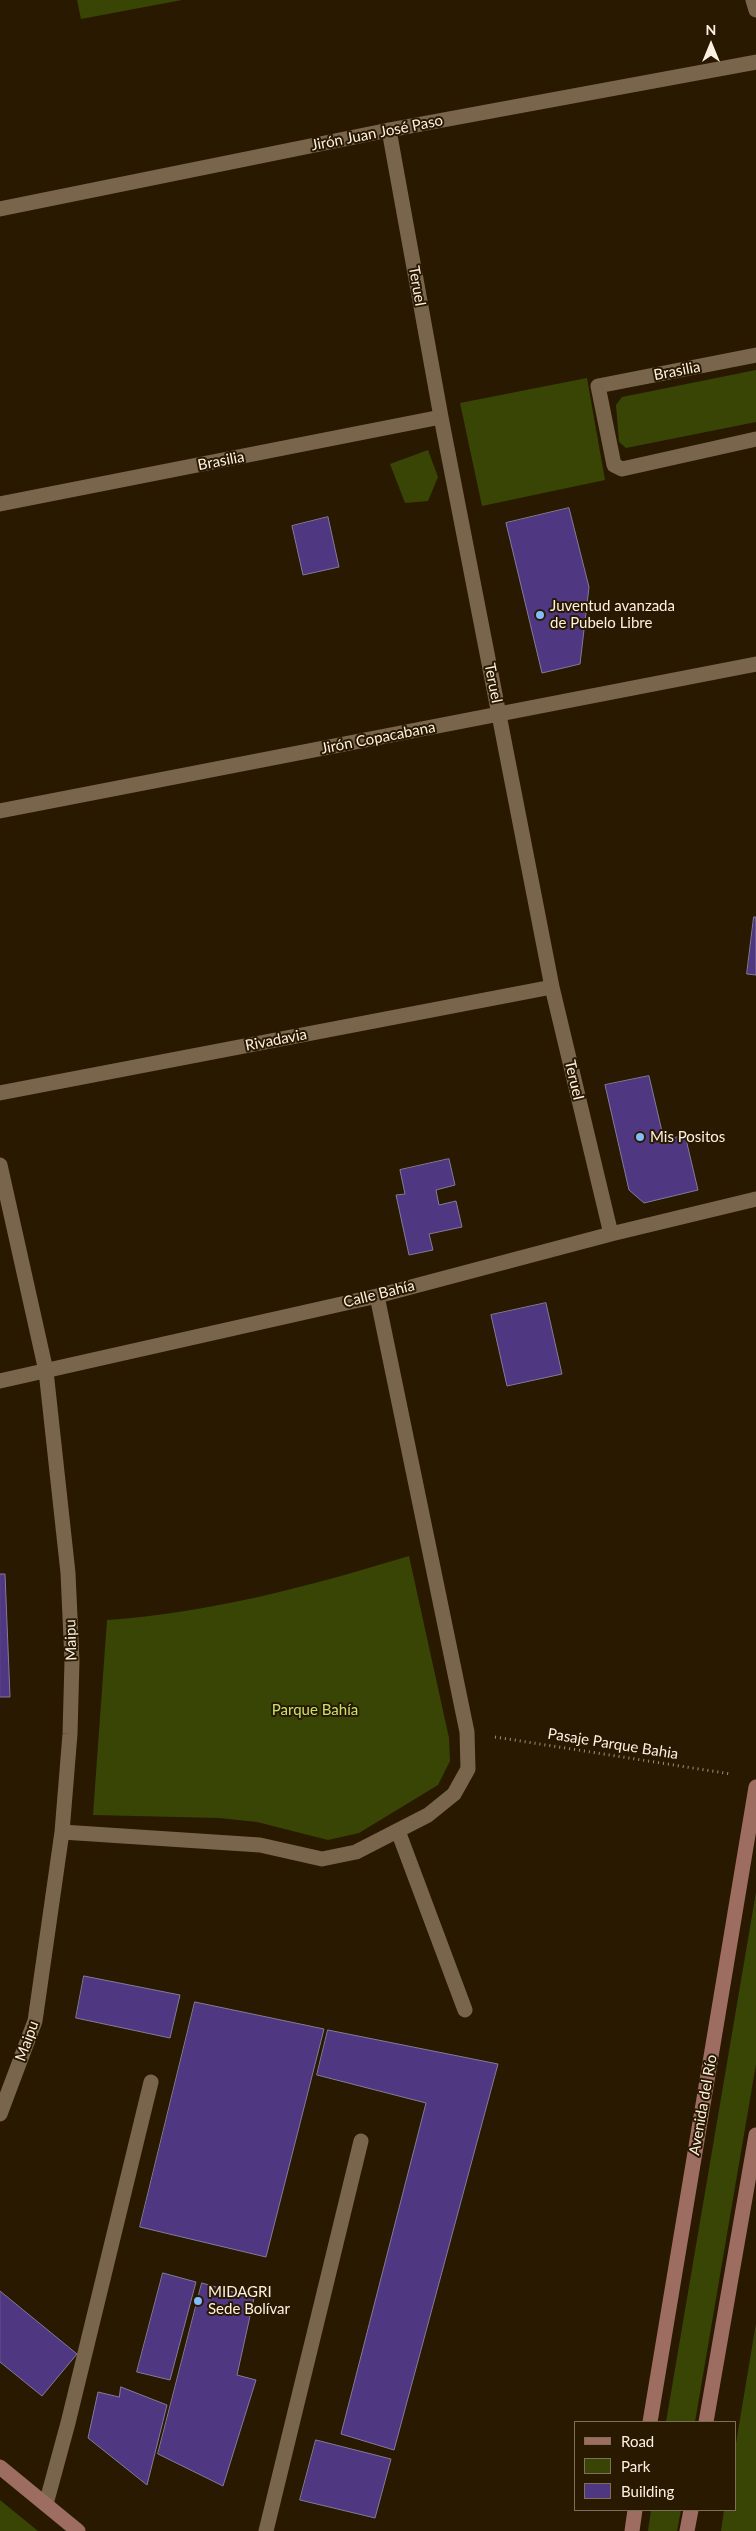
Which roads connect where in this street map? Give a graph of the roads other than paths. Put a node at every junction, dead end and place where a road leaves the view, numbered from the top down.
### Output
1 (753, 0) edge
2 (756, 10) edge
3 (756, 62) edge
4 (389, 130) junction
5 (0, 209) edge
6 (756, 355) edge
7 (441, 417) junction
8 (756, 439) edge
9 (0, 504) edge
10 (756, 664) edge
11 (500, 714) junction
12 (0, 812) edge
13 (552, 987) junction
14 (0, 1093) edge
15 (0, 1164) edge
16 (756, 1199) edge
17 (611, 1234) junction
18 (377, 1296) junction
19 (46, 1371) junction
20 (0, 1381) edge
21 (756, 1787) edge
22 (398, 1831) junction
23 (62, 1832) junction
24 (464, 2010) dead end
25 (151, 2082) dead end
26 (0, 2114) edge
27 (756, 2135) edge
28 (361, 2141) dead end
29 (650, 2421) edge
30 (706, 2421) edge
31 (0, 2467) edge
32 (46, 2504) junction
33 (635, 2511) edge
34 (691, 2511) edge
35 (78, 2531) edge
36 (266, 2531) edge
37 (632, 2531) edge
38 (687, 2531) edge

1 - 2 street
3 - 4 street, Jirón Juan José Paso
4 - 5 street, Jirón Juan José Paso
4 - 7 street, Teruel
6 - 8 street, Brasilia
7 - 9 street, Brasilia
7 - 11 street, Teruel
10 - 11 street, Jirón Copacabana
11 - 12 street, Jirón Copacabana
11 - 13 street, Teruel
13 - 14 street, Rivadavia
13 - 17 street, Teruel
15 - 19 street, Maipu
16 - 17 street, Calle Bahía
17 - 18 street, Calle Bahía
18 - 19 street, Calle Bahía
18 - 22 street
19 - 20 street, Calle Bahía
19 - 23 street, Maipu
21 - 29 main road, Avenida del Río
22 - 23 street
22 - 24 street
23 - 26 street, Maipu
25 - 32 street
27 - 30 main road
28 - 36 street
31 - 32 main road
32 - 35 main road
33 - 37 main road
34 - 38 main road

